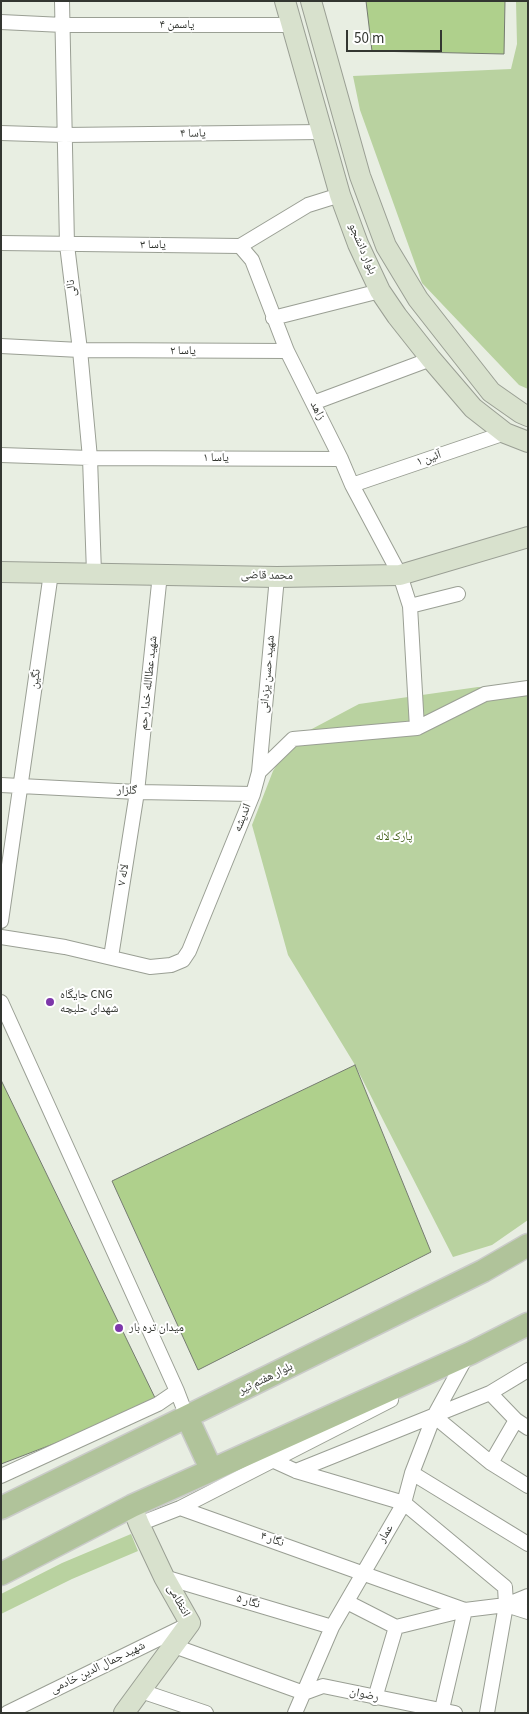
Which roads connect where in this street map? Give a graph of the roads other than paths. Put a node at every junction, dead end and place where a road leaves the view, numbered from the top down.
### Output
1 (62, 1) edge
2 (285, 1) edge
3 (311, 1) edge
4 (1, 22) edge
5 (63, 25) junction
6 (291, 25) junction
7 (1, 132) edge
8 (322, 132) junction
9 (64, 135) junction
10 (340, 195) junction
11 (1, 243) edge
12 (67, 245) junction
13 (240, 246) junction
14 (380, 292) junction
15 (273, 318) junction
16 (1, 346) edge
17 (80, 350) junction
18 (287, 351) junction
19 (430, 359) junction
20 (313, 403) junction
21 (528, 416) edge
22 (506, 433) junction
23 (528, 442) edge
24 (1, 455) edge
25 (90, 458) junction
26 (341, 459) junction
27 (352, 485) junction
28 (528, 537) edge
29 (528, 541) edge
30 (1, 572) edge
31 (51, 573) junction
32 (94, 573) junction
33 (160, 574) junction
34 (400, 575) junction
35 (277, 577) junction
36 (458, 594) dead end
37 (410, 606) junction
38 (528, 688) edge
39 (417, 728) junction
40 (259, 772) junction
41 (1, 785) edge
42 (21, 786) junction
43 (138, 792) junction
44 (253, 794) junction
45 (1, 921) edge
46 (1, 937) edge
47 (111, 957) junction
48 (1, 1002) edge
49 (528, 1245) edge
50 (528, 1324) edge
51 (467, 1358) junction
52 (528, 1370) edge
53 (177, 1391) junction
54 (490, 1393) junction
55 (434, 1416) junction
56 (187, 1417) junction
57 (522, 1424) edge
58 (274, 1461) junction
59 (491, 1463) junction
60 (210, 1469) junction
61 (296, 1471) junction
62 (412, 1473) junction
63 (1, 1476) edge
64 (528, 1486) edge
65 (404, 1503) junction
66 (1, 1508) edge
67 (180, 1508) junction
68 (135, 1515) junction
69 (528, 1544) edge
70 (363, 1572) junction
71 (1, 1574) edge
72 (164, 1577) junction
73 (528, 1596) edge
74 (347, 1602) junction
75 (506, 1605) junction
76 (464, 1610) junction
77 (528, 1612) edge
78 (190, 1623) junction
79 (332, 1627) junction
80 (396, 1627) junction
81 (174, 1646) junction
82 (141, 1691) junction
83 (304, 1693) junction
84 (375, 1698) junction
85 (448, 1711) edge
86 (7, 1713) edge
87 (124, 1713) edge
88 (206, 1713) edge
89 (294, 1713) edge
90 (487, 1713) edge

1 - 5 street, نالی
2 - 6 main road, بلوار دانشجو
3 - 21 main road, بلوار دانشجو
4 - 5 street, یاسمن ۴
5 - 6 street, یاسمن ۴
5 - 9 street, نالی
6 - 8 main road, بلوار دانشجو
7 - 9 street, یاسا ۴
8 - 9 street, یاسا ۴
8 - 10 main road, بلوار دانشجو
9 - 12 street, نالی
10 - 13 street
10 - 14 main road, بلوار دانشجو
11 - 12 street, یاسا ۳
12 - 13 street, یاسا ۳
12 - 17 street, نالی
13 - 15 street, زاهد
14 - 15 street
14 - 19 main road, بلوار دانشجو
15 - 18 street, زاهد
16 - 17 street, یاسا ۲
17 - 18 street, یاسا ۲
17 - 25 street, نالی
18 - 20 street, زاهد
19 - 20 street
19 - 22 main road, بلوار دانشجو
20 - 26 street, زاهد
22 - 23 main road, بلوار دانشجو
22 - 27 street, آئین ۱
24 - 25 street, یاسا ۱
25 - 26 street, یاسا ۱
25 - 32 street, نالی
26 - 27 street, زاهد
27 - 34 street, زاهد
28 - 29 street
28 - 34 main road, محمد قاضی
30 - 31 main road, محمد قاضی
31 - 32 main road, محمد قاضی
31 - 42 street, نگین
32 - 33 main road, محمد قاضی
33 - 35 main road, محمد قاضی
33 - 43 street, شهید عطاالله خدا رحم
34 - 35 main road, محمد قاضی
34 - 37 street, زاهد
35 - 40 street, شهید حسن یزدانی
36 - 37 street
37 - 39 street, زاهد
38 - 39 street
39 - 40 street
40 - 44 street, اندیشه
41 - 42 street, گلزار
42 - 43 street, گلزار
42 - 45 street, نگین
43 - 44 street, گلزار
43 - 47 street, لاله ۷
44 - 47 street, اندیشه
46 - 47 street, اندیشه
48 - 53 street
49 - 56 main road, بلوار هفتم تیر
50 - 51 main road
51 - 55 street, عمار
51 - 58 street
51 - 60 main road
52 - 54 street
53 - 56 street
53 - 63 street
54 - 55 street
54 - 57 street
55 - 59 street
55 - 61 street
55 - 62 street, عمار
56 - 60 main road
56 - 66 main road, بلوار هفتم تیر
57 - 59 street
58 - 61 street
58 - 67 street
59 - 64 street
60 - 68 main road
61 - 65 street
62 - 65 street, عمار
62 - 69 street
65 - 70 street, عمار
65 - 75 street
67 - 68 street
67 - 70 street, نگار ۴
68 - 71 main road
68 - 72 main road, انتظامی
70 - 74 street, عمار
70 - 76 street, نگار ۴
72 - 78 main road, انتظامی
72 - 79 street, نگار ۵
73 - 75 street
74 - 79 street, عمار
74 - 80 street
75 - 76 street
75 - 77 street
75 - 90 street
76 - 80 street
76 - 85 street
78 - 81 main road, انتظامی
78 - 86 street, شهید جمال الدین خادمی
79 - 83 street, عمار
80 - 84 street
81 - 82 main road, انتظامی
81 - 83 street
82 - 87 main road, انتظامی
82 - 88 street
83 - 84 street, رضوان
83 - 89 street, عمار
84 - 85 street, رضوان

